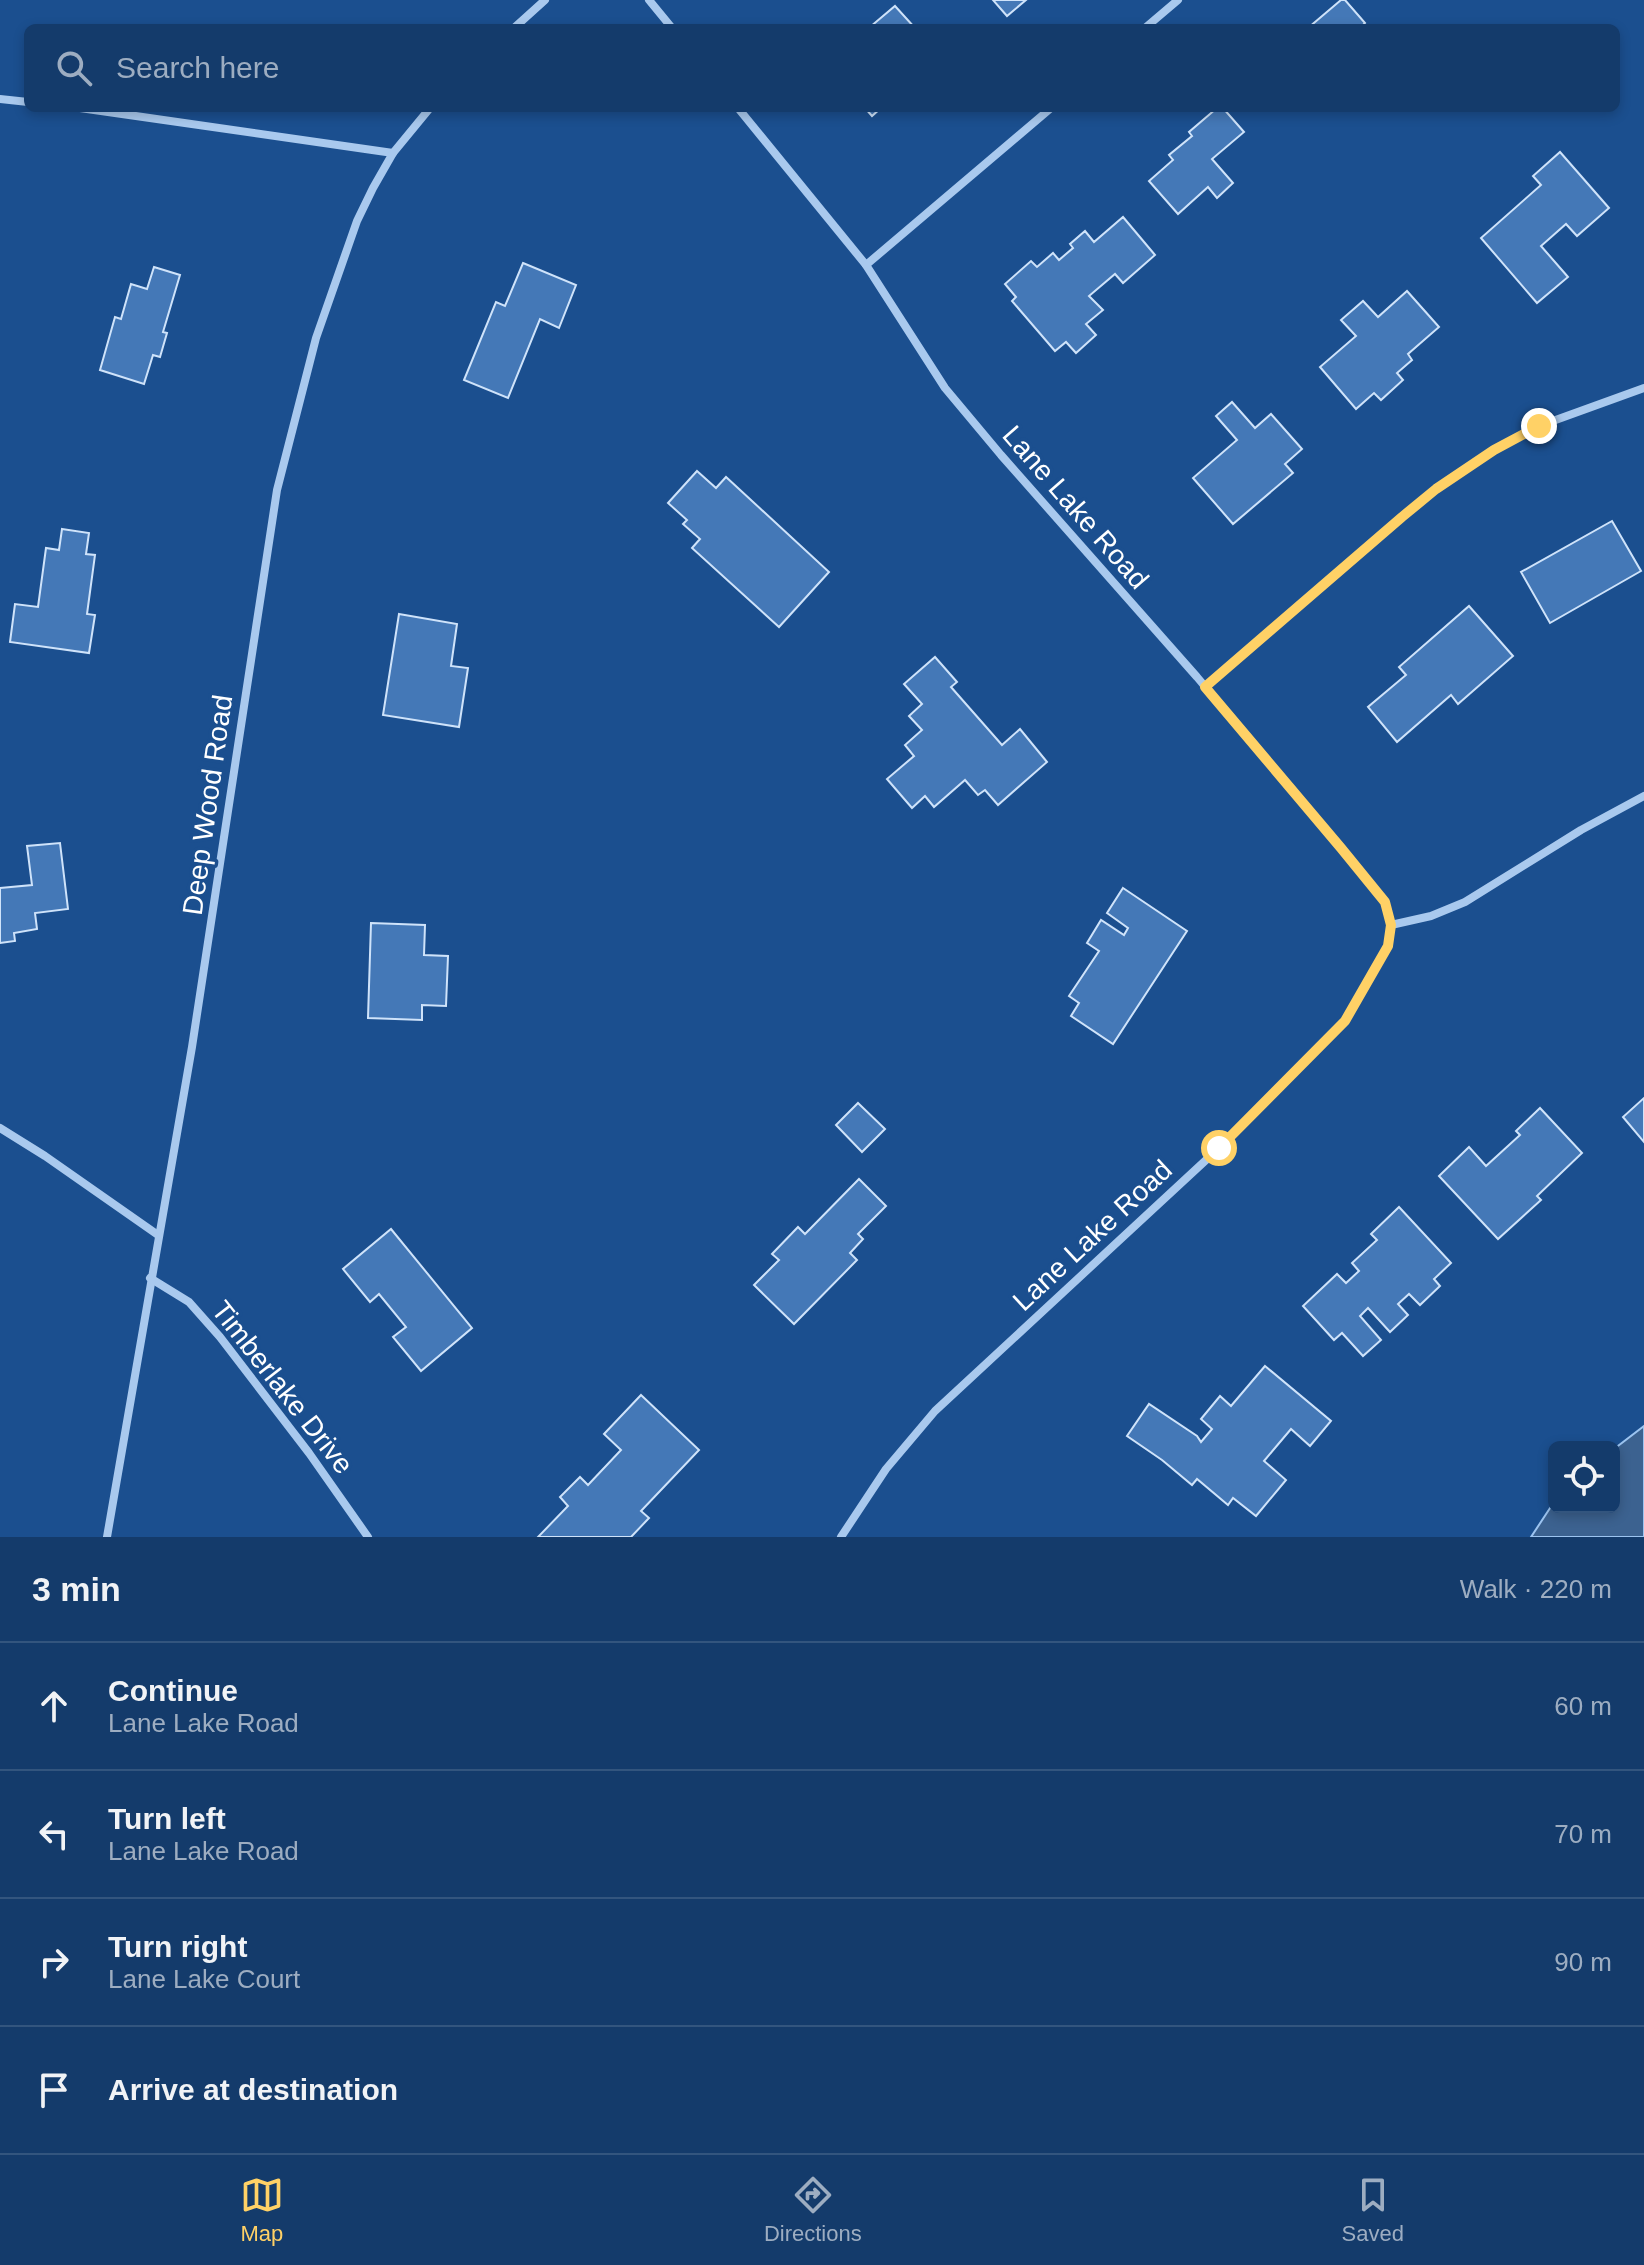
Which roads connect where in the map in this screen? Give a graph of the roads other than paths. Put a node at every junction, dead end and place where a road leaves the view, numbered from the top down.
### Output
1 (545, 0) edge
2 (649, 0) edge
3 (1178, 0) edge
4 (518, 24) edge
5 (669, 24) edge
6 (1150, 24) edge
7 (0, 99) edge
8 (24, 102) edge
9 (108, 112) edge
10 (427, 112) edge
11 (741, 112) edge
12 (1046, 112) edge
13 (393, 153) junction
14 (866, 265) junction
15 (1644, 388) edge
16 (1205, 687) junction
17 (1644, 796) edge
18 (1391, 925) junction
19 (0, 1128) edge
20 (158, 1235) junction
21 (150, 1278) junction
22 (107, 1537) edge
23 (368, 1537) edge
24 (841, 1537) edge

1 - 4 street
2 - 5 street
3 - 6 street
7 - 8 street
9 - 13 street
10 - 13 street, Deep Wood Road
11 - 14 street, Lane Lake Road
12 - 14 street
13 - 20 street, Deep Wood Road
14 - 16 street, Lane Lake Road
15 - 16 street
16 - 18 street, Lane Lake Road
17 - 18 street
18 - 24 street, Lane Lake Road
19 - 20 street
20 - 21 street, Deep Wood Road
21 - 22 street, Deep Wood Road
21 - 23 street, Timberlake Drive

